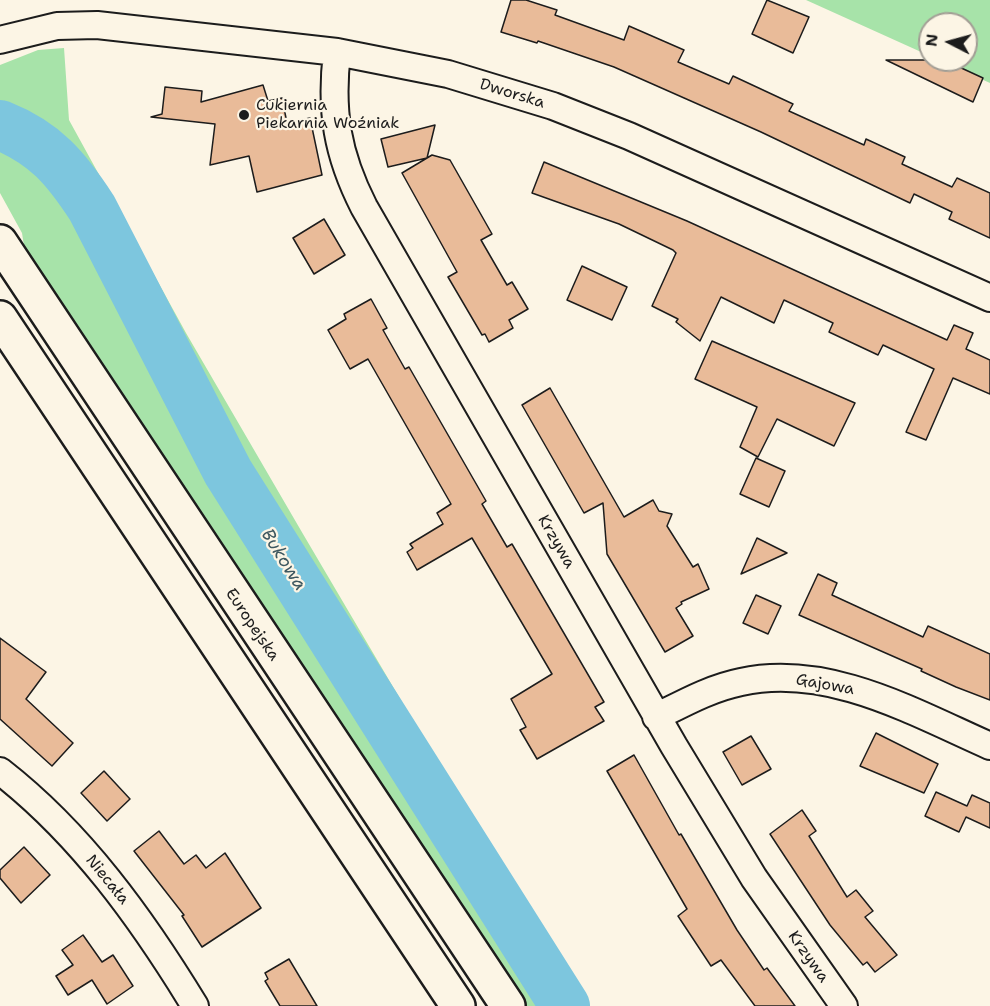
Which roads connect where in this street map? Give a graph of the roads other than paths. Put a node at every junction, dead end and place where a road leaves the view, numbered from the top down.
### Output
1 (0, 40) edge
2 (337, 52) junction
3 (0, 242) edge
4 (990, 298) edge
5 (0, 318) edge
6 (656, 717) junction
7 (990, 746) edge
8 (0, 771) edge
9 (195, 1006) edge
10 (458, 1006) edge
11 (507, 1006) edge
12 (844, 1006) edge

1 - 2 street, Dworska
2 - 4 street, Dworska
2 - 6 street, Krzywa
3 - 11 main road, Europejska
5 - 10 main road
6 - 7 street, Gajowa
6 - 12 street, Krzywa
8 - 9 street, Niecała

